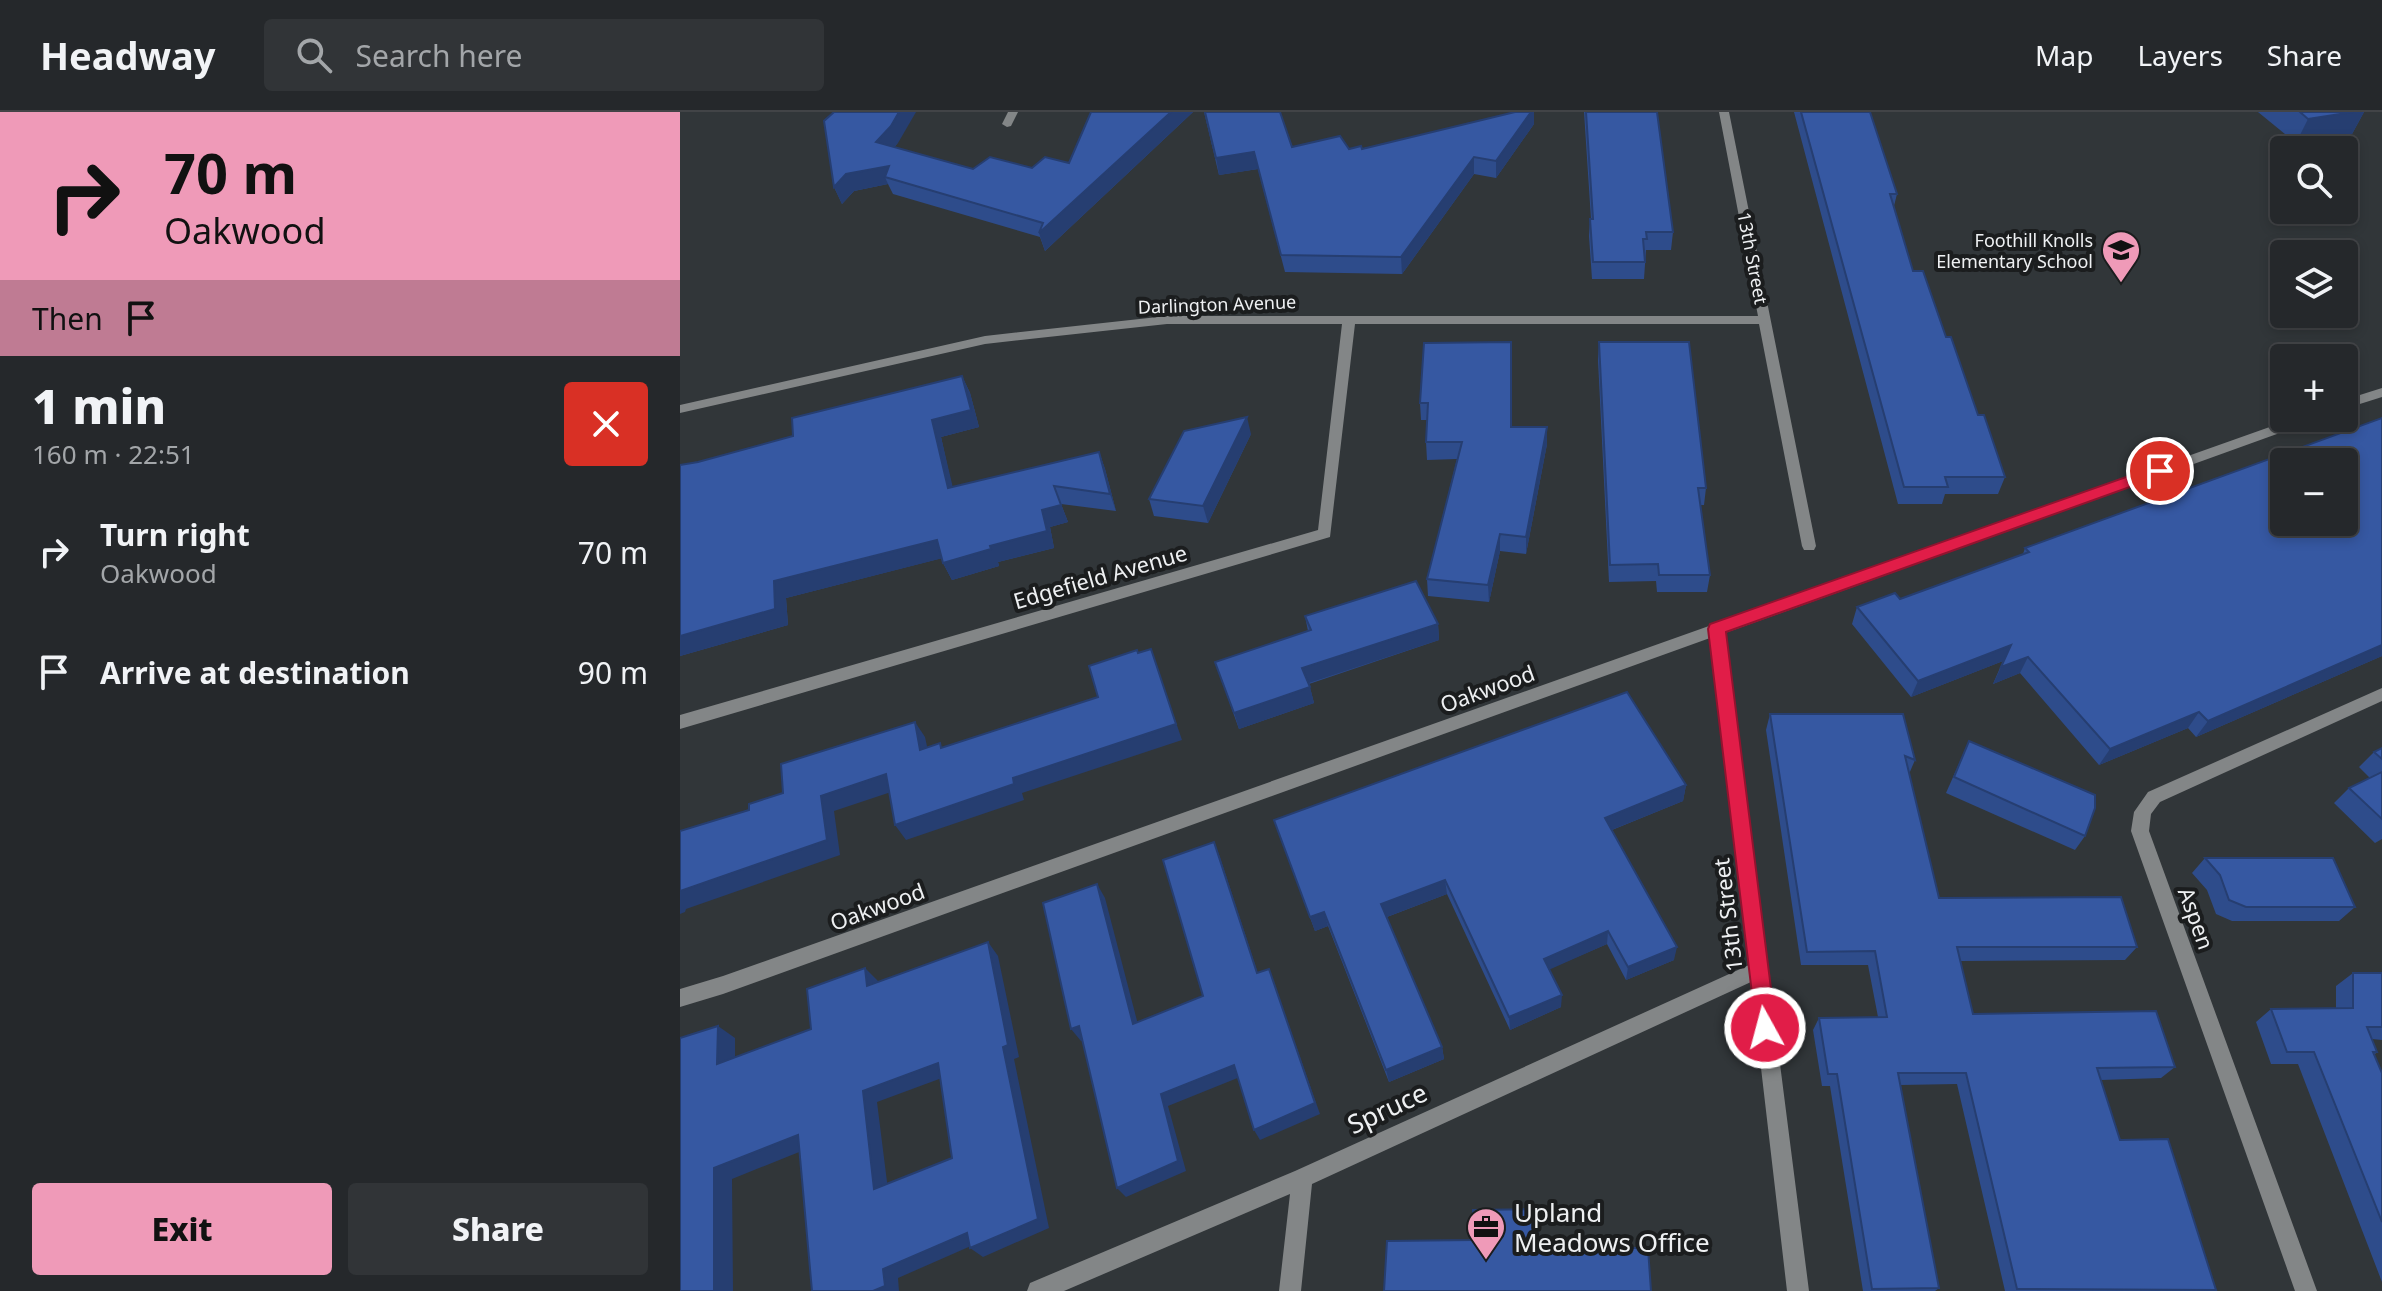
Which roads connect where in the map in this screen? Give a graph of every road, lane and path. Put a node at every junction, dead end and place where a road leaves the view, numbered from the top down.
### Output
1 (1013, 112) edge
2 (1724, 112) edge
3 (1007, 124) dead end
4 (1349, 318) junction
5 (1765, 320) junction
6 (2382, 392) edge
7 (2358, 400) edge
8 (680, 409) edge
9 (2270, 432) edge
10 (1809, 546) dead end
11 (1717, 629) junction
12 (2382, 694) edge
13 (680, 722) edge
14 (1757, 970) junction
15 (680, 998) edge
16 (1302, 1178) junction
17 (1038, 1291) edge
18 (1290, 1291) edge
19 (1798, 1291) edge
20 (2306, 1291) edge

1 - 3 street
2 - 5 street, 13th Street
4 - 5 street, Darlington Avenue
4 - 8 street, Darlington Avenue
4 - 13 street, Edgefield Avenue
5 - 10 street, 13th Street
6 - 7 street
9 - 11 street, Oakwood
11 - 14 street, 13th Street
11 - 15 street, Oakwood
12 - 20 street, Aspen
14 - 16 street, Spruce
14 - 19 street, 13th Street
16 - 17 street, Spruce
16 - 18 street

